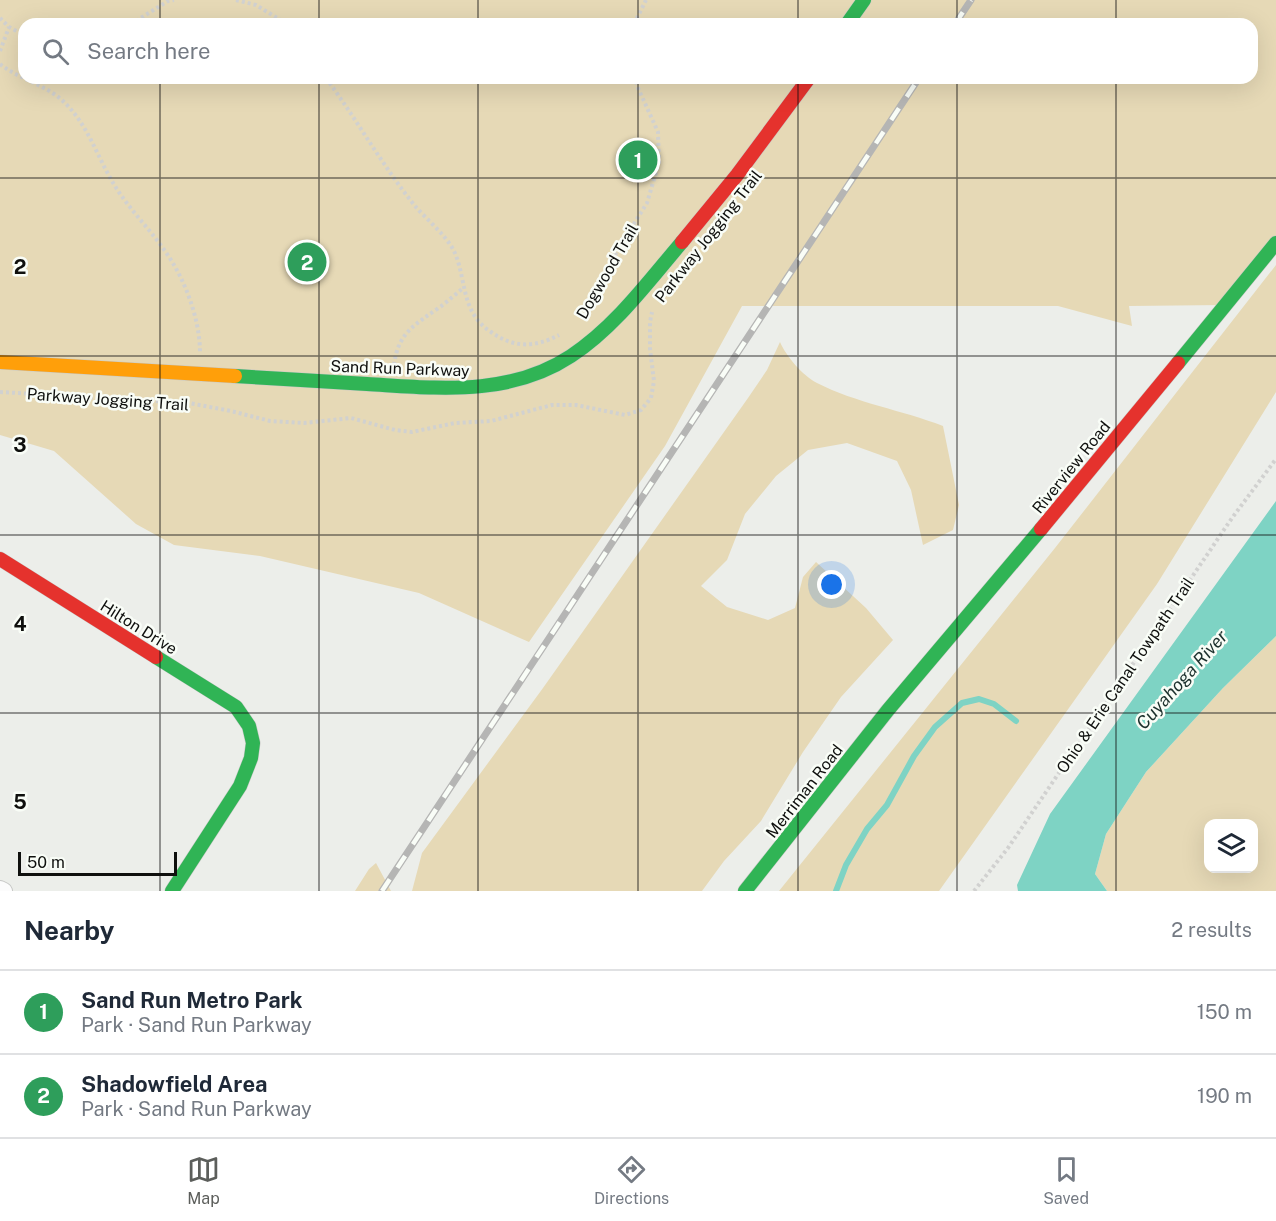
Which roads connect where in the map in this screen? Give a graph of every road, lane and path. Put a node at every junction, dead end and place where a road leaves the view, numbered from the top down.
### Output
1 (174, 0) edge
2 (236, 0) edge
3 (646, 0) edge
4 (864, 0) edge
5 (0, 18) edge
6 (141, 18) edge
7 (277, 18) edge
8 (637, 18) edge
9 (851, 18) edge
10 (9, 27) junction
11 (18, 32) edge
12 (0, 51) edge
13 (0, 64) edge
14 (18, 76) edge
15 (34, 84) edge
16 (330, 84) edge
17 (637, 84) edge
18 (804, 84) edge
19 (1276, 243) edge
20 (463, 288) junction
21 (654, 303) dead end
22 (580, 319) dead end
23 (564, 332) dead end
24 (0, 362) edge
25 (201, 374) junction
26 (391, 385) junction
27 (0, 392) edge
28 (1276, 459) edge
29 (0, 559) edge
30 (888, 710) joint
31 (172, 891) edge
32 (745, 891) edge
33 (974, 891) edge

1 - 6 path
2 - 7 path
3 - 8 path
4 - 9 street
5 - 10 path
10 - 11 path
10 - 12 path
13 - 14 path
15 - 25 path
16 - 20 path, Dogwood Trail
17 - 22 path, Dogwood Trail
18 - 26 street, Sand Run Parkway
19 - 30 street, Riverview Road
20 - 23 path, Dogwood Trail
20 - 26 path
21 - 27 path, Parkway Jogging Trail
24 - 25 street, Sand Run Parkway
25 - 26 street, Sand Run Parkway
28 - 33 path, Ohio & Erie Canal Towpath Trail
29 - 31 street, Hilton Drive
30 - 32 street, Merriman Road

